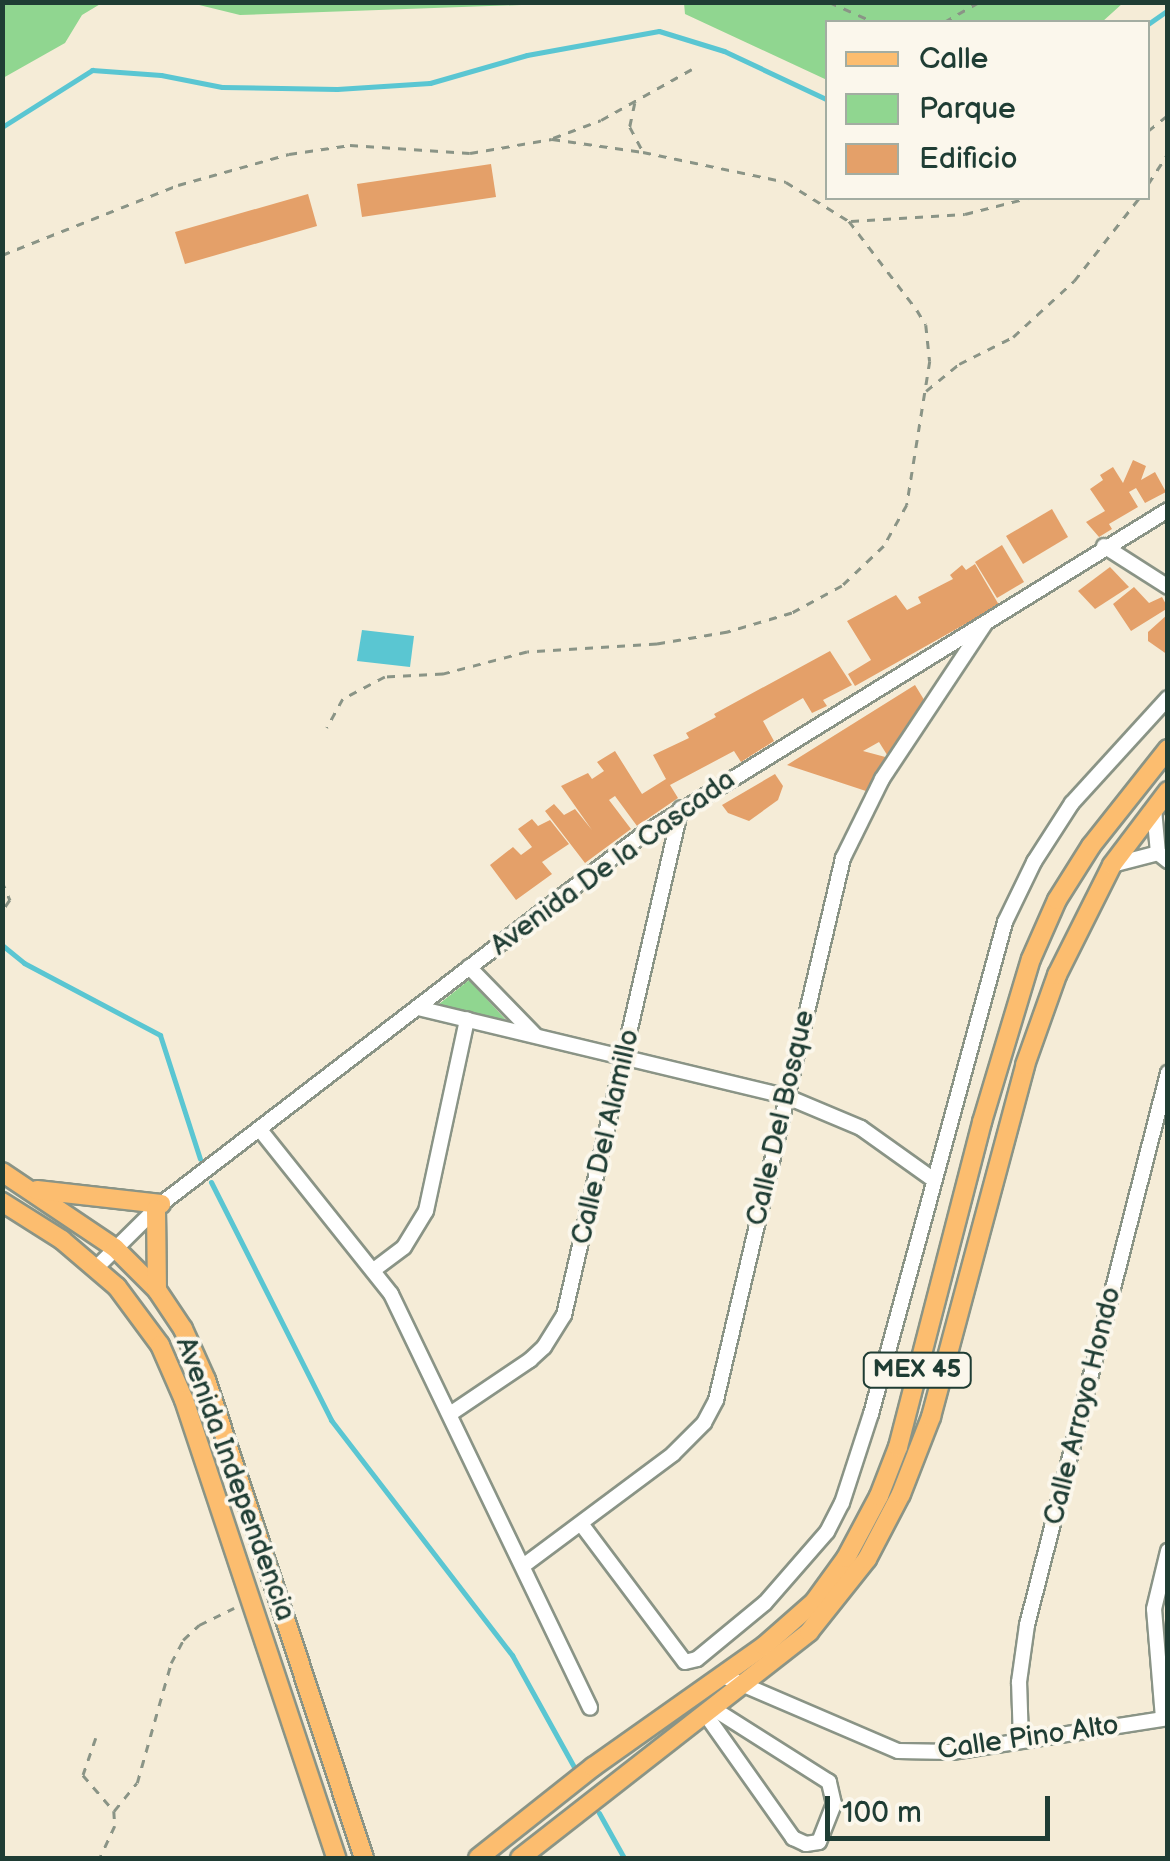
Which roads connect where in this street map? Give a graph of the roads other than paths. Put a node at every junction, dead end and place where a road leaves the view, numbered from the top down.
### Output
1 (1168, 510) edge
2 (1104, 546) junction
3 (1168, 587) edge
4 (988, 620) junction
5 (1168, 698) edge
6 (1168, 749) edge
7 (1168, 790) edge
8 (681, 808) junction
9 (1154, 808) junction
10 (1163, 857) edge
11 (1112, 866) junction
12 (470, 967) junction
13 (418, 1008) junction
14 (467, 1019) junction
15 (536, 1035) junction
16 (625, 1055) junction
17 (1168, 1073) edge
18 (785, 1096) junction
19 (261, 1131) junction
20 (2, 1172) edge
21 (934, 1180) junction
22 (32, 1189) junction
23 (2, 1202) edge
24 (158, 1206) junction
25 (115, 1248) junction
26 (96, 1268) junction
27 (375, 1270) junction
28 (157, 1290) junction
29 (450, 1414) junction
30 (582, 1525) junction
31 (1168, 1551) edge
32 (523, 1566) junction
33 (723, 1676) junction
34 (746, 1685) junction
35 (590, 1708) dead end
36 (710, 1712) junction
37 (1165, 1718) edge
38 (1020, 1741) junction
39 (336, 1858) edge
40 (364, 1858) edge
41 (478, 1858) edge
42 (520, 1858) edge

1 - 2 street, Avenida De la Cascada
2 - 3 street
2 - 4 street, Avenida De la Cascada
4 - 8 street, Avenida De la Cascada
4 - 18 street, Calle Del Bosque
5 - 21 street
6 - 33 main road, MEX 45
7 - 9 main road, MEX 45
8 - 12 street, Avenida De la Cascada
8 - 16 street, Calle Del Alamillo
9 - 10 street
9 - 11 main road, MEX 45
10 - 11 street
11 - 34 main road, MEX 45
12 - 13 street, Avenida De la Cascada
12 - 15 street
13 - 14 street
13 - 19 street, Avenida De la Cascada
14 - 15 street
14 - 27 street
15 - 16 street
16 - 18 street
16 - 29 street, Calle Del Alamillo
17 - 38 street, Calle Arroyo Hondo
18 - 21 street
18 - 30 street, Calle Del Bosque
19 - 24 street, Avenida De la Cascada
19 - 27 street
20 - 22 main road, Avenida Independencia
21 - 30 street
22 - 24 main road
22 - 25 main road, Avenida Independencia
23 - 26 main road, Avenida Independencia
24 - 25 street, Avenida De la Cascada
24 - 28 main road
25 - 26 street, Avenida De la Cascada
25 - 28 main road, Avenida Independencia
26 - 39 main road, Avenida Independencia
27 - 29 street
28 - 40 main road, Avenida Independencia
29 - 32 street
30 - 32 street, Calle Del Bosque
31 - 37 street
32 - 35 street
33 - 34 street, Calle Pino Alto
33 - 41 main road, MEX 45
34 - 36 main road, MEX 45
34 - 38 street, Calle Pino Alto
36 - 36 street
36 - 42 main road, MEX 45
37 - 38 street, Calle Pino Alto

